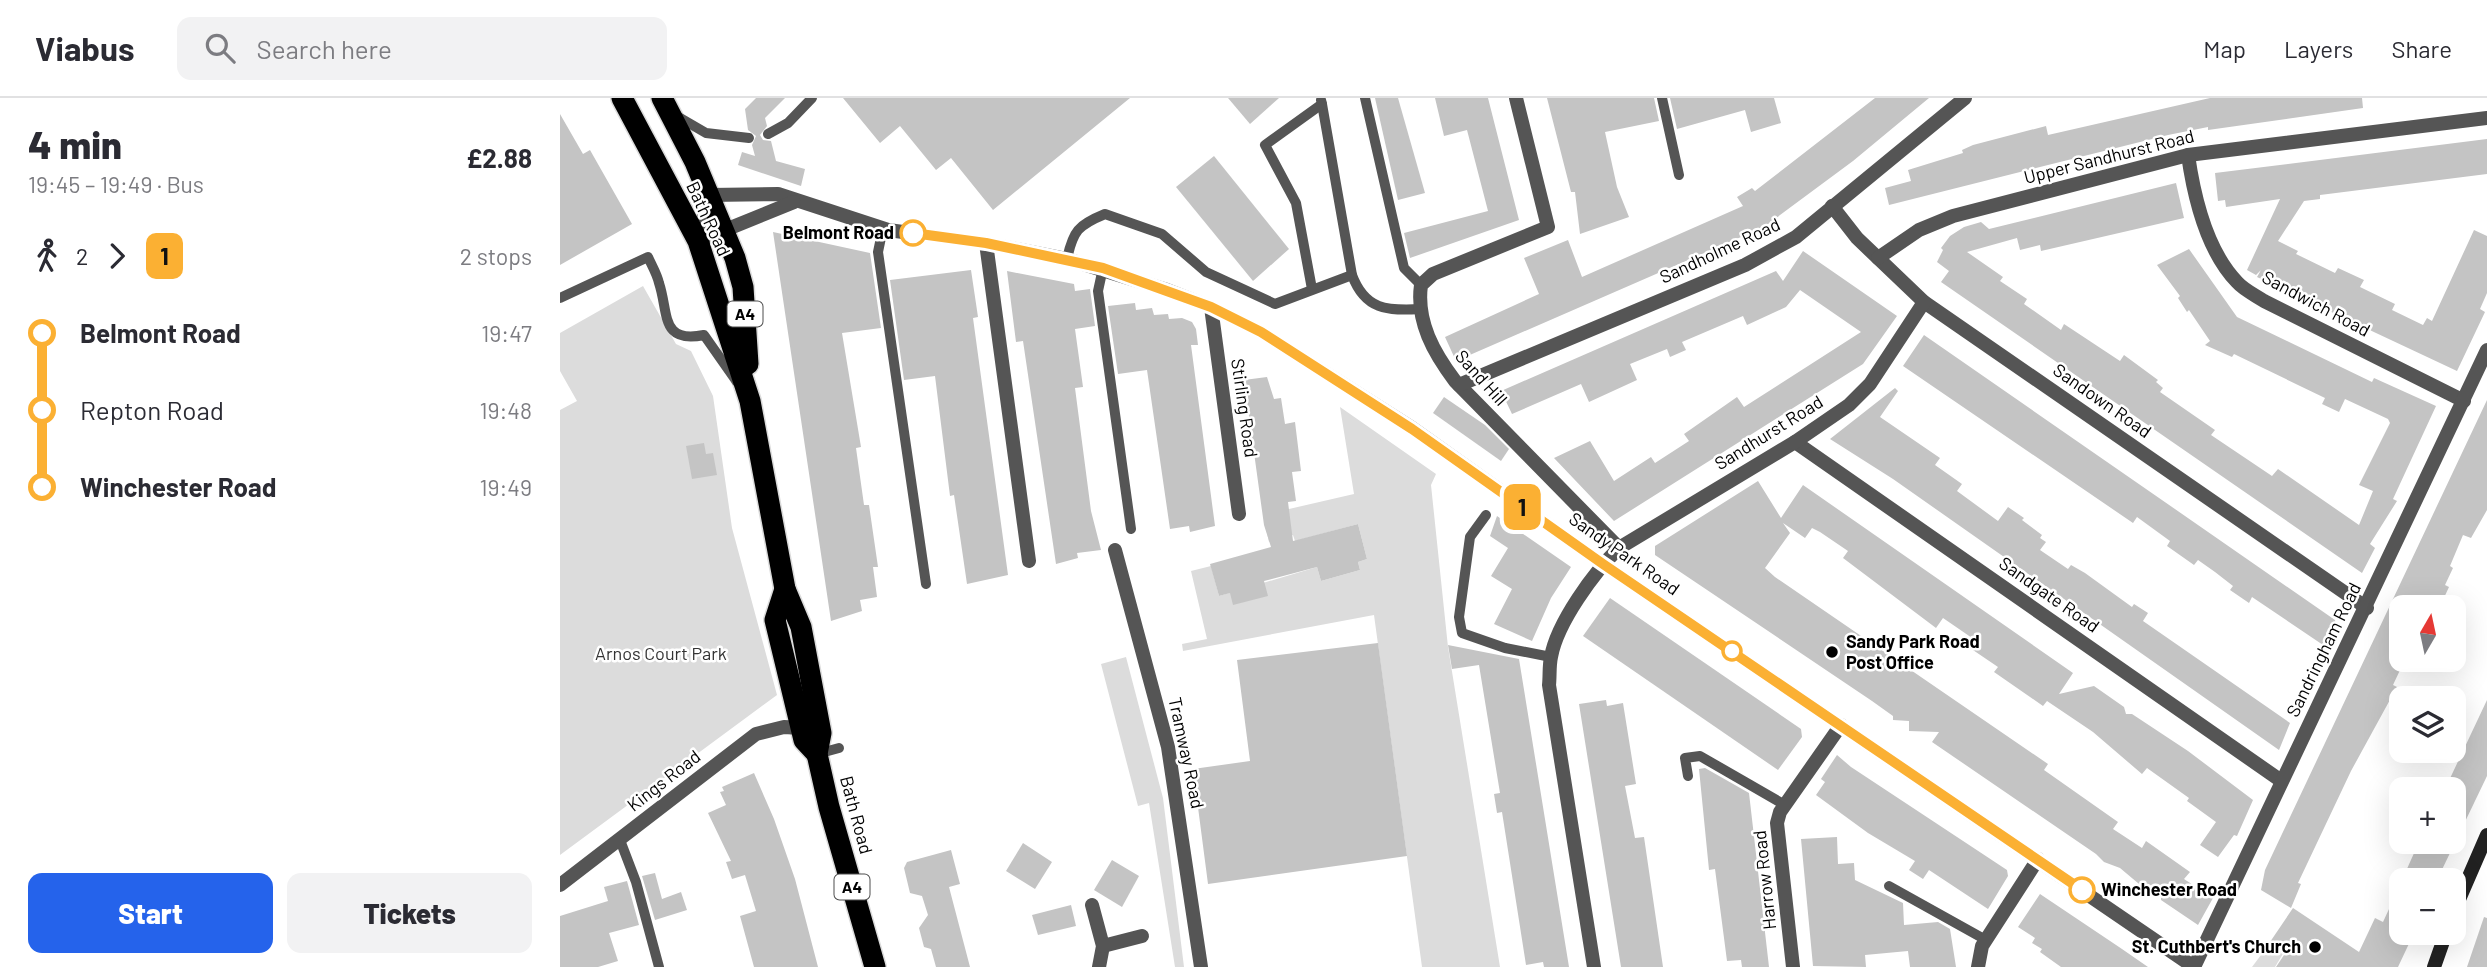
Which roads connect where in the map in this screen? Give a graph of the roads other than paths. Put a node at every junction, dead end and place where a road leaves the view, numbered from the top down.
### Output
1 (812, 98) edge
2 (1365, 98) edge
3 (1516, 98) edge
4 (1662, 98) edge
5 (1965, 98) edge
6 (620, 100) edge
7 (1321, 101) edge
8 (666, 105) edge
9 (2487, 118) edge
10 (768, 134) dead end
11 (749, 138) dead end
12 (2188, 155) junction
13 (1679, 175) dead end
14 (709, 194) junction
15 (794, 202) junction
16 (1832, 206) junction
17 (883, 228) junction
18 (723, 230) junction
19 (698, 241) junction
20 (986, 243) junction
21 (1878, 258) junction
22 (1067, 259) junction
23 (1103, 268) junction
24 (1352, 275) junction
25 (1421, 285) junction
26 (1312, 289) junction
27 (560, 298) edge
28 (1924, 302) junction
29 (1211, 307) junction
30 (1421, 309) junction
31 (2487, 350) edge
32 (1459, 384) junction
33 (750, 401) junction
34 (2464, 401) junction
35 (1795, 442) junction
36 (1239, 513) dead end
37 (1486, 515) dead end
38 (1131, 529) dead end
39 (1619, 548) junction
40 (1115, 550) dead end
41 (1029, 561) dead end
42 (1603, 564) junction
43 (926, 584) dead end
44 (785, 589) junction
45 (2367, 608) junction
46 (1551, 657) junction
47 (1841, 725) junction
48 (801, 727) junction
49 (839, 748) dead end
50 (817, 754) junction
51 (1688, 776) dead end
52 (2280, 780) junction
53 (1785, 805) junction
54 (2487, 835) edge
55 (626, 836) junction
56 (2038, 859) junction
57 (2466, 883) edge
58 (560, 885) edge
59 (1888, 886) dead end
60 (1092, 905) dead end
61 (1142, 936) dead end
62 (1986, 940) junction
63 (2442, 945) edge
64 (1103, 946) junction
65 (659, 967) edge
66 (875, 967) edge
67 (1099, 967) edge
68 (1201, 967) edge
69 (1594, 967) edge
70 (1793, 967) edge
71 (1978, 967) edge
72 (2194, 967) edge
73 (2434, 967) edge

1 - 10 lane
2 - 25 lane
3 - 25 street
4 - 13 lane
5 - 16 street, Sandholme Road
6 - 19 highway, Bath Road / A4
7 - 24 lane
7 - 26 lane
8 - 11 lane
8 - 14 highway, Bath Road / A4
9 - 12 street, Upper Sandhurst Road
12 - 21 street, Upper Sandhurst Road
12 - 34 street, Sandwich Road
14 - 15 street, Sandy Park Road
14 - 18 highway, Bath Road / A4
14 - 19 street
15 - 17 street, Sandy Park Road
15 - 18 street
16 - 21 street, Sandown Road
16 - 32 street, Sandholme Road
17 - 20 street, Sandy Park Road
17 - 43 lane
18 - 19 street
18 - 33 highway, Bath Road / A4
19 - 33 highway, Bath Road / A4
20 - 22 street, Sandy Park Road
20 - 41 street
21 - 28 street, Sandown Road
22 - 23 street, Sandy Park Road
22 - 26 lane
23 - 29 street, Sandy Park Road
23 - 38 lane
24 - 26 lane
24 - 30 lane
25 - 30 street, Sand Hill
27 - 33 lane
28 - 35 street, Sandhurst Road
28 - 45 street, Sandown Road
29 - 36 street, Stirling Road
29 - 42 street, Sandy Park Road
30 - 32 street, Sand Hill
31 - 34 street, Sandringham Road
32 - 39 street, Sand Hill
33 - 44 highway, Bath Road / A4
34 - 45 street, Sandringham Road
35 - 39 street, Sandhurst Road
35 - 52 street, Sandgate Road
37 - 46 lane
39 - 42 street, Sandhurst Road
40 - 68 street, Tramway Road
42 - 46 street, Sandhurst Road
42 - 47 street, Sandy Park Road
44 - 48 highway, Bath Road / A4
44 - 50 highway, Bath Road / A4
45 - 52 street, Sandringham Road
46 - 69 street
47 - 53 street, Harrow Road
47 - 56 street, Sandy Park Road
48 - 50 highway, Bath Road / A4
48 - 55 street, Kings Road
49 - 50 lane
50 - 66 highway, Bath Road / A4
51 - 53 lane
52 - 72 street, Sandringham Road
53 - 70 street, Harrow Road
54 - 57 street
55 - 58 street, Kings Road
55 - 65 lane
56 - 62 street
56 - 72 street, Sandy Park Road
59 - 62 lane
60 - 64 street
61 - 64 street
62 - 71 street
63 - 73 street
64 - 67 street

